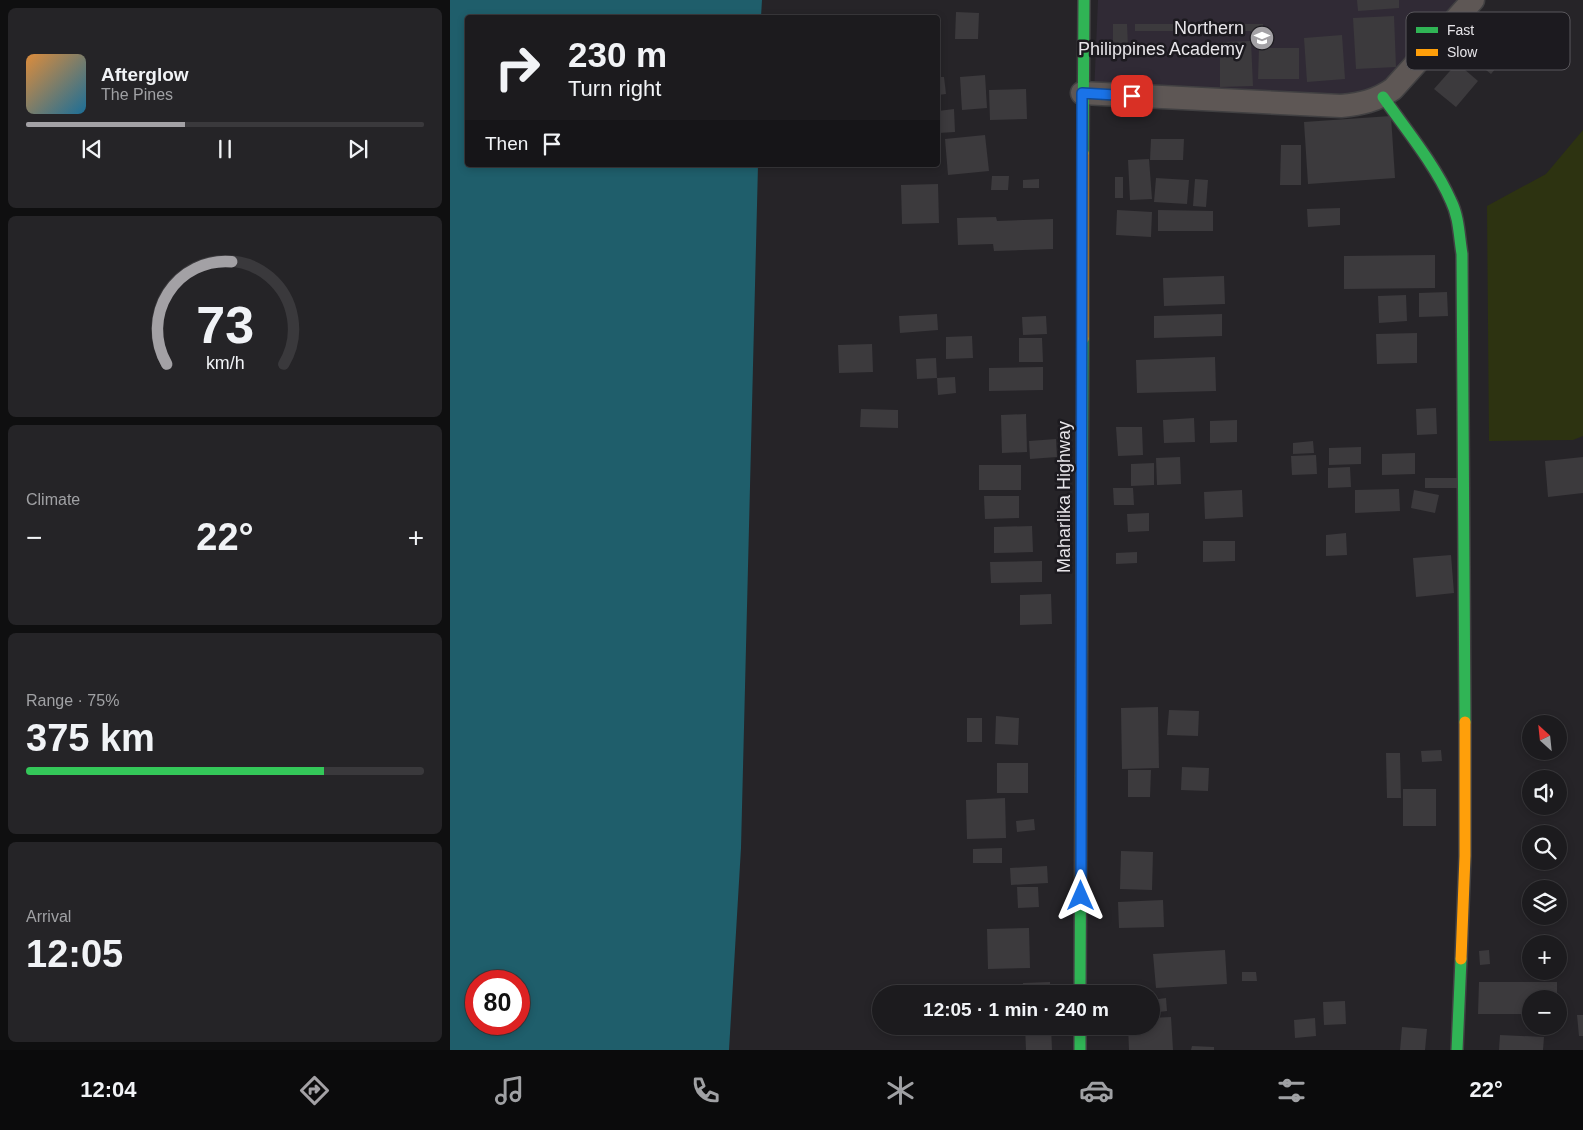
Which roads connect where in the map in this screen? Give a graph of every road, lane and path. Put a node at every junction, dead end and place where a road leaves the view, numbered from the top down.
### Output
1 (1084, 0) edge
2 (1473, 0) edge
3 (1462, 12) edge
4 (1410, 70) edge
5 (1082, 93) junction
6 (1382, 97) junction
7 (1080, 985) edge
8 (1080, 1035) edge
9 (1080, 1050) edge
10 (1457, 1050) edge

1 - 5 main road, Maharlika Highway
2 - 3 street
4 - 6 street
5 - 6 street
5 - 7 main road, Maharlika Highway
6 - 10 main road
8 - 9 main road

